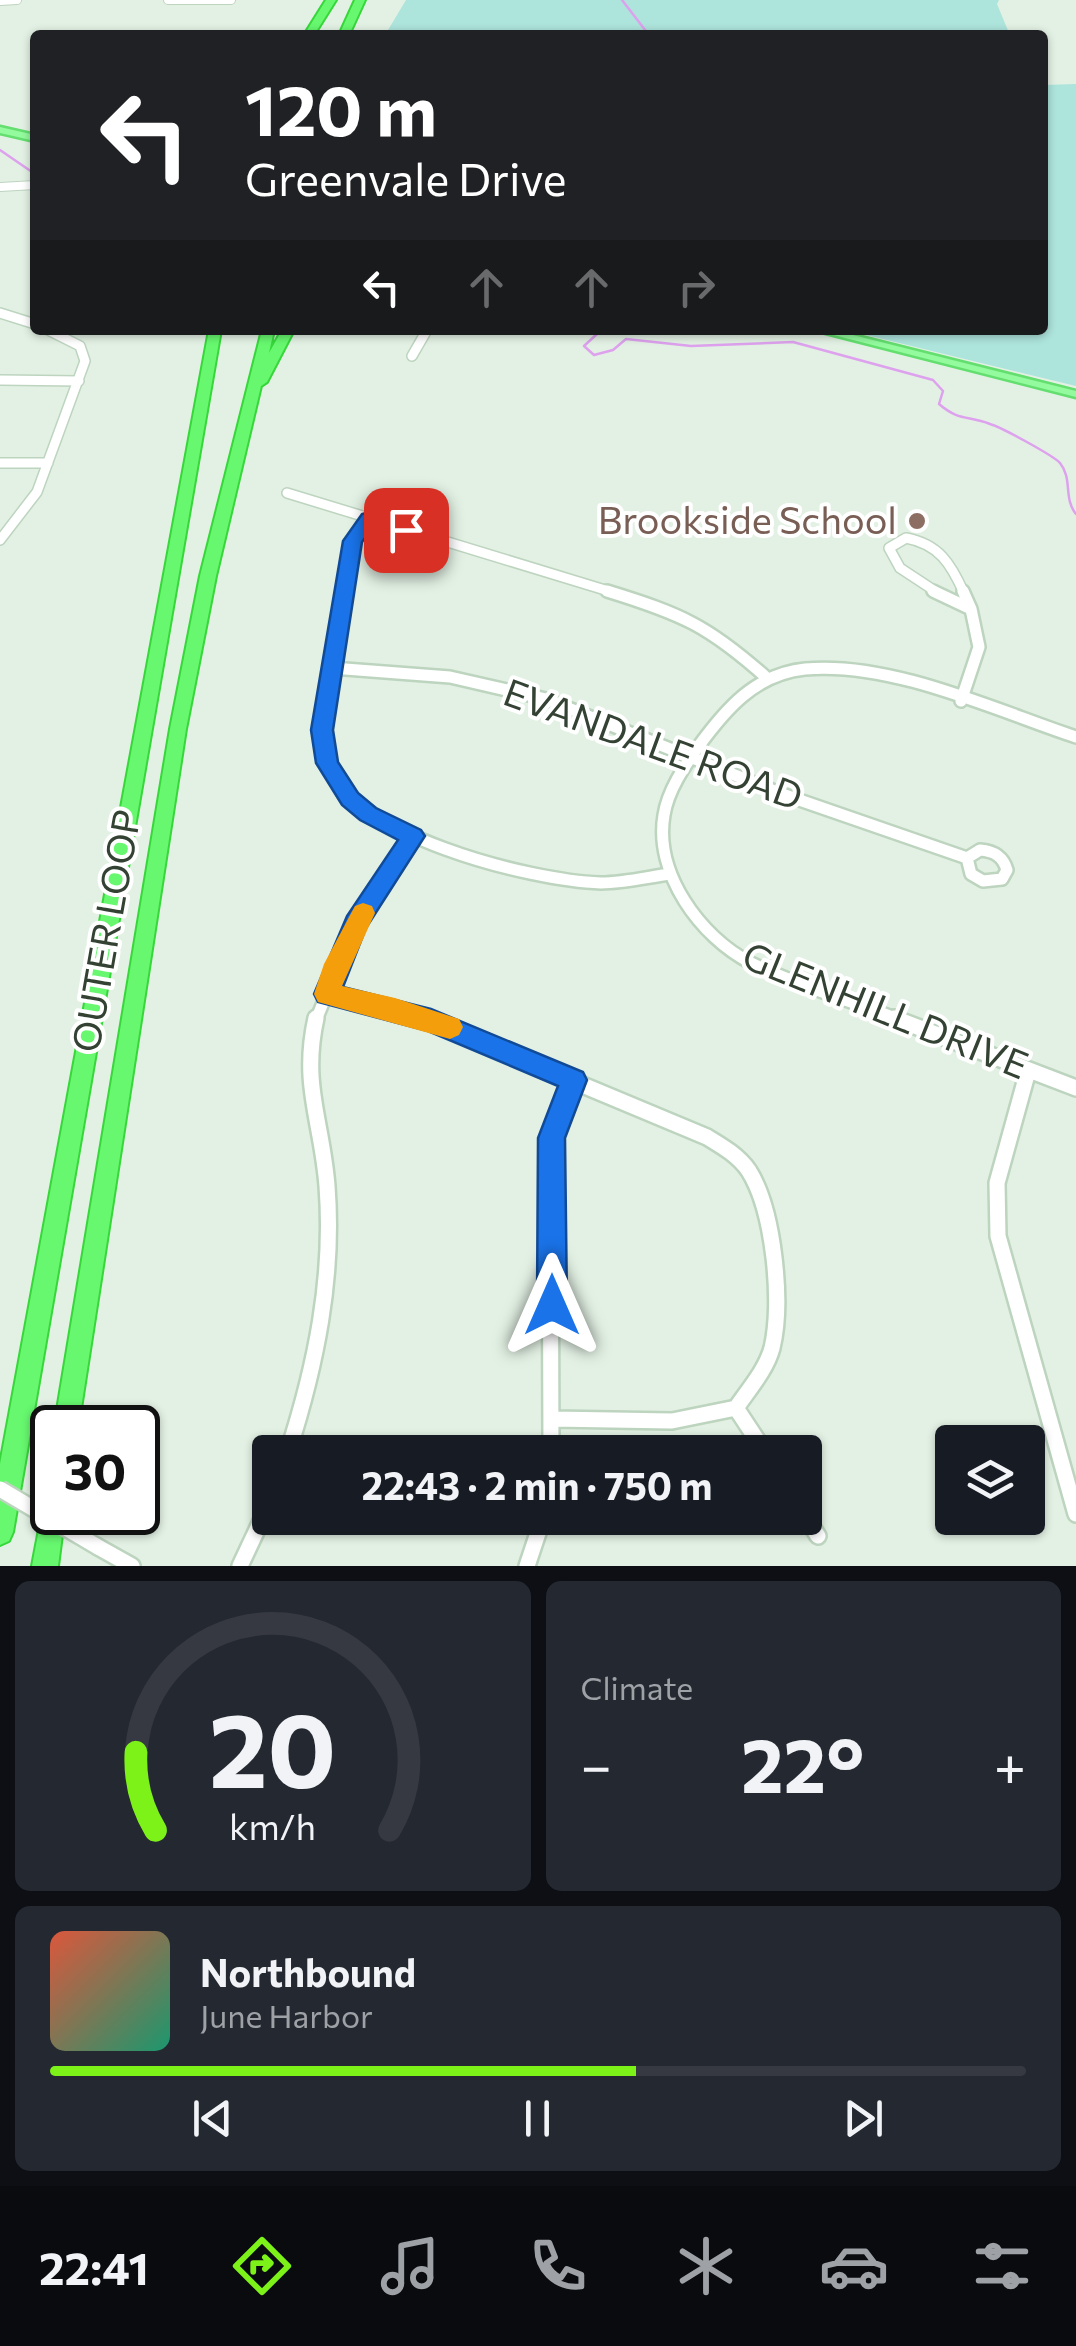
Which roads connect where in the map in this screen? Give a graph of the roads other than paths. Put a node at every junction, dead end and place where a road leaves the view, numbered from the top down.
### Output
1 (17, 0) edge
2 (168, 0) edge
3 (231, 0) edge
4 (330, 0) edge
5 (360, 0) edge
6 (0, 1) edge
7 (311, 30) edge
8 (346, 30) edge
9 (0, 130) edge
10 (30, 137) edge
11 (30, 185) edge
12 (0, 187) edge
13 (0, 313) edge
14 (30, 322) edge
15 (57, 335) edge
16 (205, 335) edge
17 (214, 335) edge
18 (267, 335) edge
19 (286, 335) edge
20 (424, 335) edge
21 (840, 335) edge
22 (412, 356) dead end
23 (208, 360) junction
24 (0, 380) edge
25 (79, 381) junction
26 (254, 390) junction
27 (1076, 394) edge
28 (0, 463) edge
29 (48, 463) junction
30 (287, 493) dead end
31 (369, 518) junction
32 (0, 540) edge
33 (971, 609) junction
34 (332, 668) junction
35 (768, 679) junction
36 (960, 701) junction
37 (1076, 738) edge
38 (691, 758) junction
39 (413, 836) junction
40 (966, 858) dead end
41 (670, 874) junction
42 (327, 994) junction
43 (1028, 1070) junction
44 (574, 1080) junction
45 (1076, 1088) edge
46 (70, 1405) edge
47 (736, 1408) junction
48 (553, 1419) junction
49 (293, 1435) edge
50 (552, 1435) edge
51 (753, 1435) edge
52 (0, 1489) edge
53 (1076, 1514) edge
54 (0, 1532) edge
55 (49, 1535) edge
56 (255, 1535) edge
57 (537, 1535) edge
58 (44, 1566) edge
59 (132, 1566) edge
60 (240, 1566) edge
61 (526, 1566) edge

1 - 6 street
2 - 3 street
4 - 7 highway
5 - 8 highway
9 - 10 main road
11 - 12 street
13 - 14 street
15 - 25 street
16 - 23 highway
17 - 23 highway, OUTER LOOP
18 - 26 highway, OUTER LOOP
19 - 26 highway
20 - 22 street
21 - 27 main road
23 - 54 highway, OUTER LOOP
24 - 25 street
25 - 29 street
26 - 46 highway, OUTER LOOP
28 - 29 street
29 - 32 street
30 - 31 street
31 - 34 street
31 - 35 street
33 - 33 street
33 - 36 street
34 - 38 street, EVANDALE ROAD
34 - 39 street
35 - 36 street
35 - 38 street, GLENHILL DRIVE
36 - 37 street
38 - 40 street, EVANDALE ROAD
38 - 41 street, GLENHILL DRIVE
39 - 41 street
39 - 42 street
41 - 43 street, GLENHILL DRIVE
42 - 44 street
42 - 49 street
43 - 45 street, GLENHILL DRIVE
43 - 53 street
44 - 47 street
44 - 48 street
47 - 48 street
47 - 51 street
48 - 50 street
52 - 59 street, bridge
55 - 58 highway
56 - 60 street
57 - 61 street

